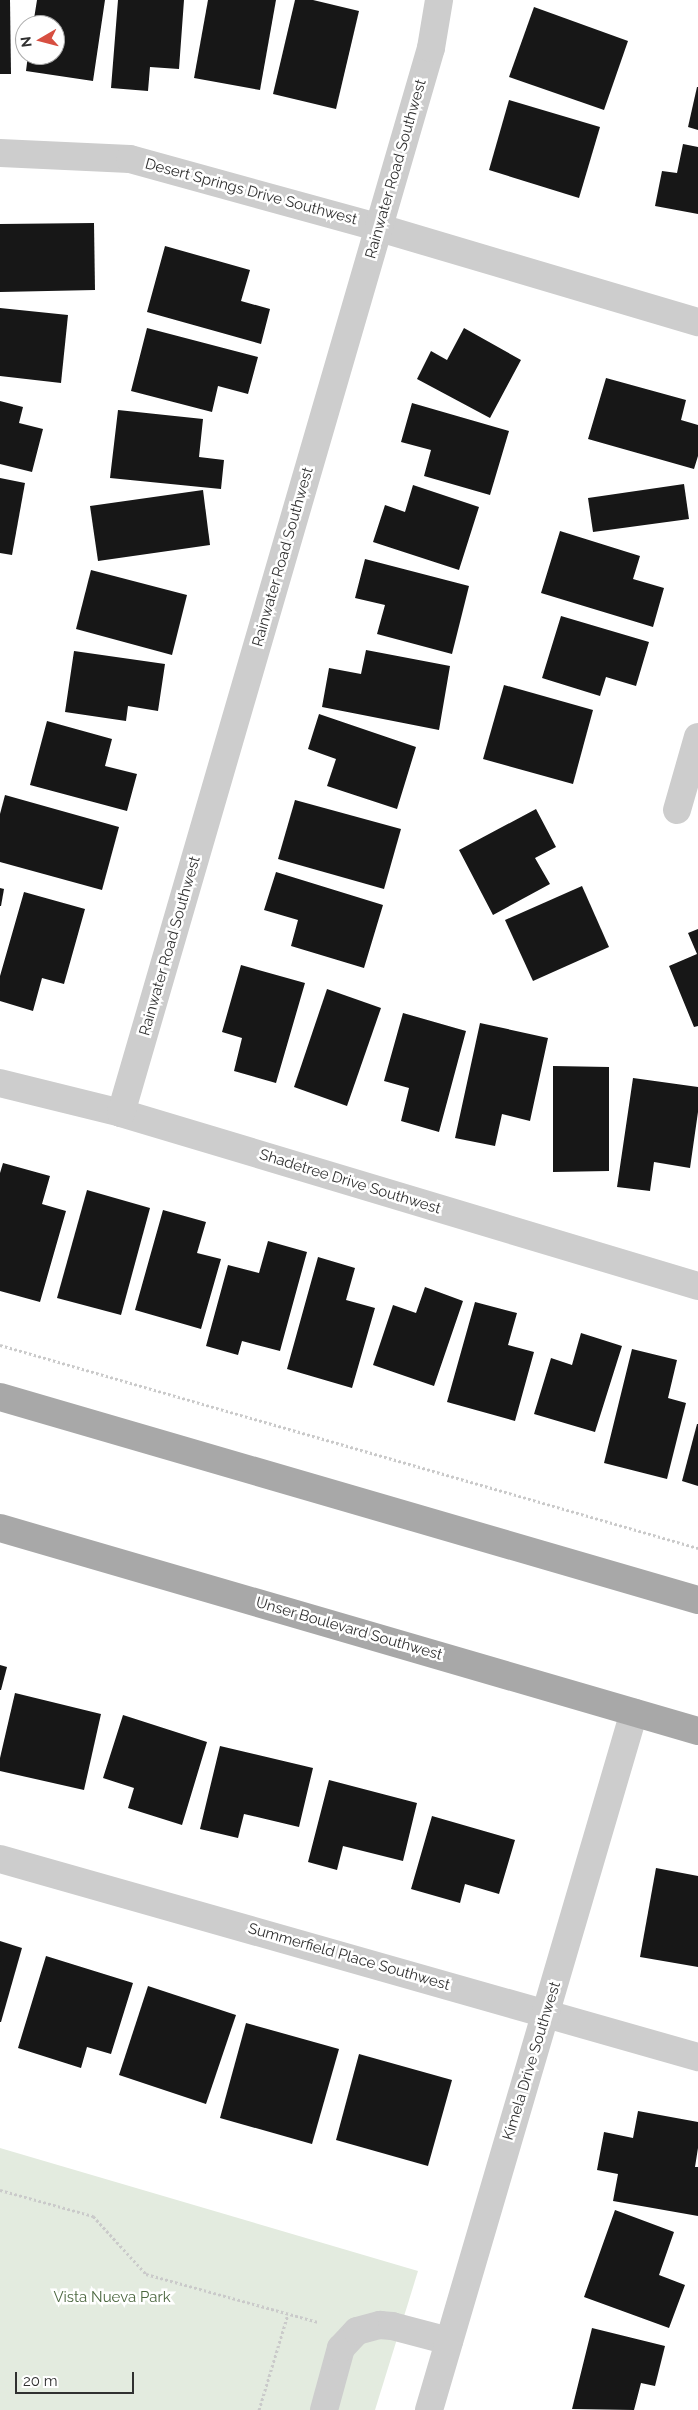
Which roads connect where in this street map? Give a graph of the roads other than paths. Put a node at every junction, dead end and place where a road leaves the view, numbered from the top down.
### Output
1 (440, 0) edge
2 (0, 153) edge
3 (380, 228) junction
4 (698, 322) edge
5 (698, 737) edge
6 (677, 810) dead end
7 (0, 1083) edge
8 (121, 1113) junction
9 (698, 1286) edge
10 (0, 1397) edge
11 (0, 1528) edge
12 (698, 1600) edge
13 (634, 1712) junction
14 (698, 1731) edge
15 (0, 1858) edge
16 (547, 2013) junction
17 (698, 2057) edge
18 (449, 2341) junction
19 (324, 2410) edge
20 (429, 2410) edge

1 - 3 street, Rainwater Road Southwest
2 - 3 street, Desert Springs Drive Southwest
3 - 4 street, Desert Springs Drive Southwest
3 - 8 street, Rainwater Road Southwest
5 - 6 street
7 - 8 street, Shadetree Drive Southwest
8 - 9 street, Shadetree Drive Southwest
10 - 12 main road
11 - 13 main road, Unser Boulevard Southwest
13 - 14 main road, Unser Boulevard Southwest
13 - 16 street, Kimela Drive Southwest
15 - 16 street, Summerfield Place Southwest
16 - 17 street, Summerfield Place Southwest
16 - 18 street, Kimela Drive Southwest
18 - 19 street
18 - 20 street, Kimela Drive Southwest

